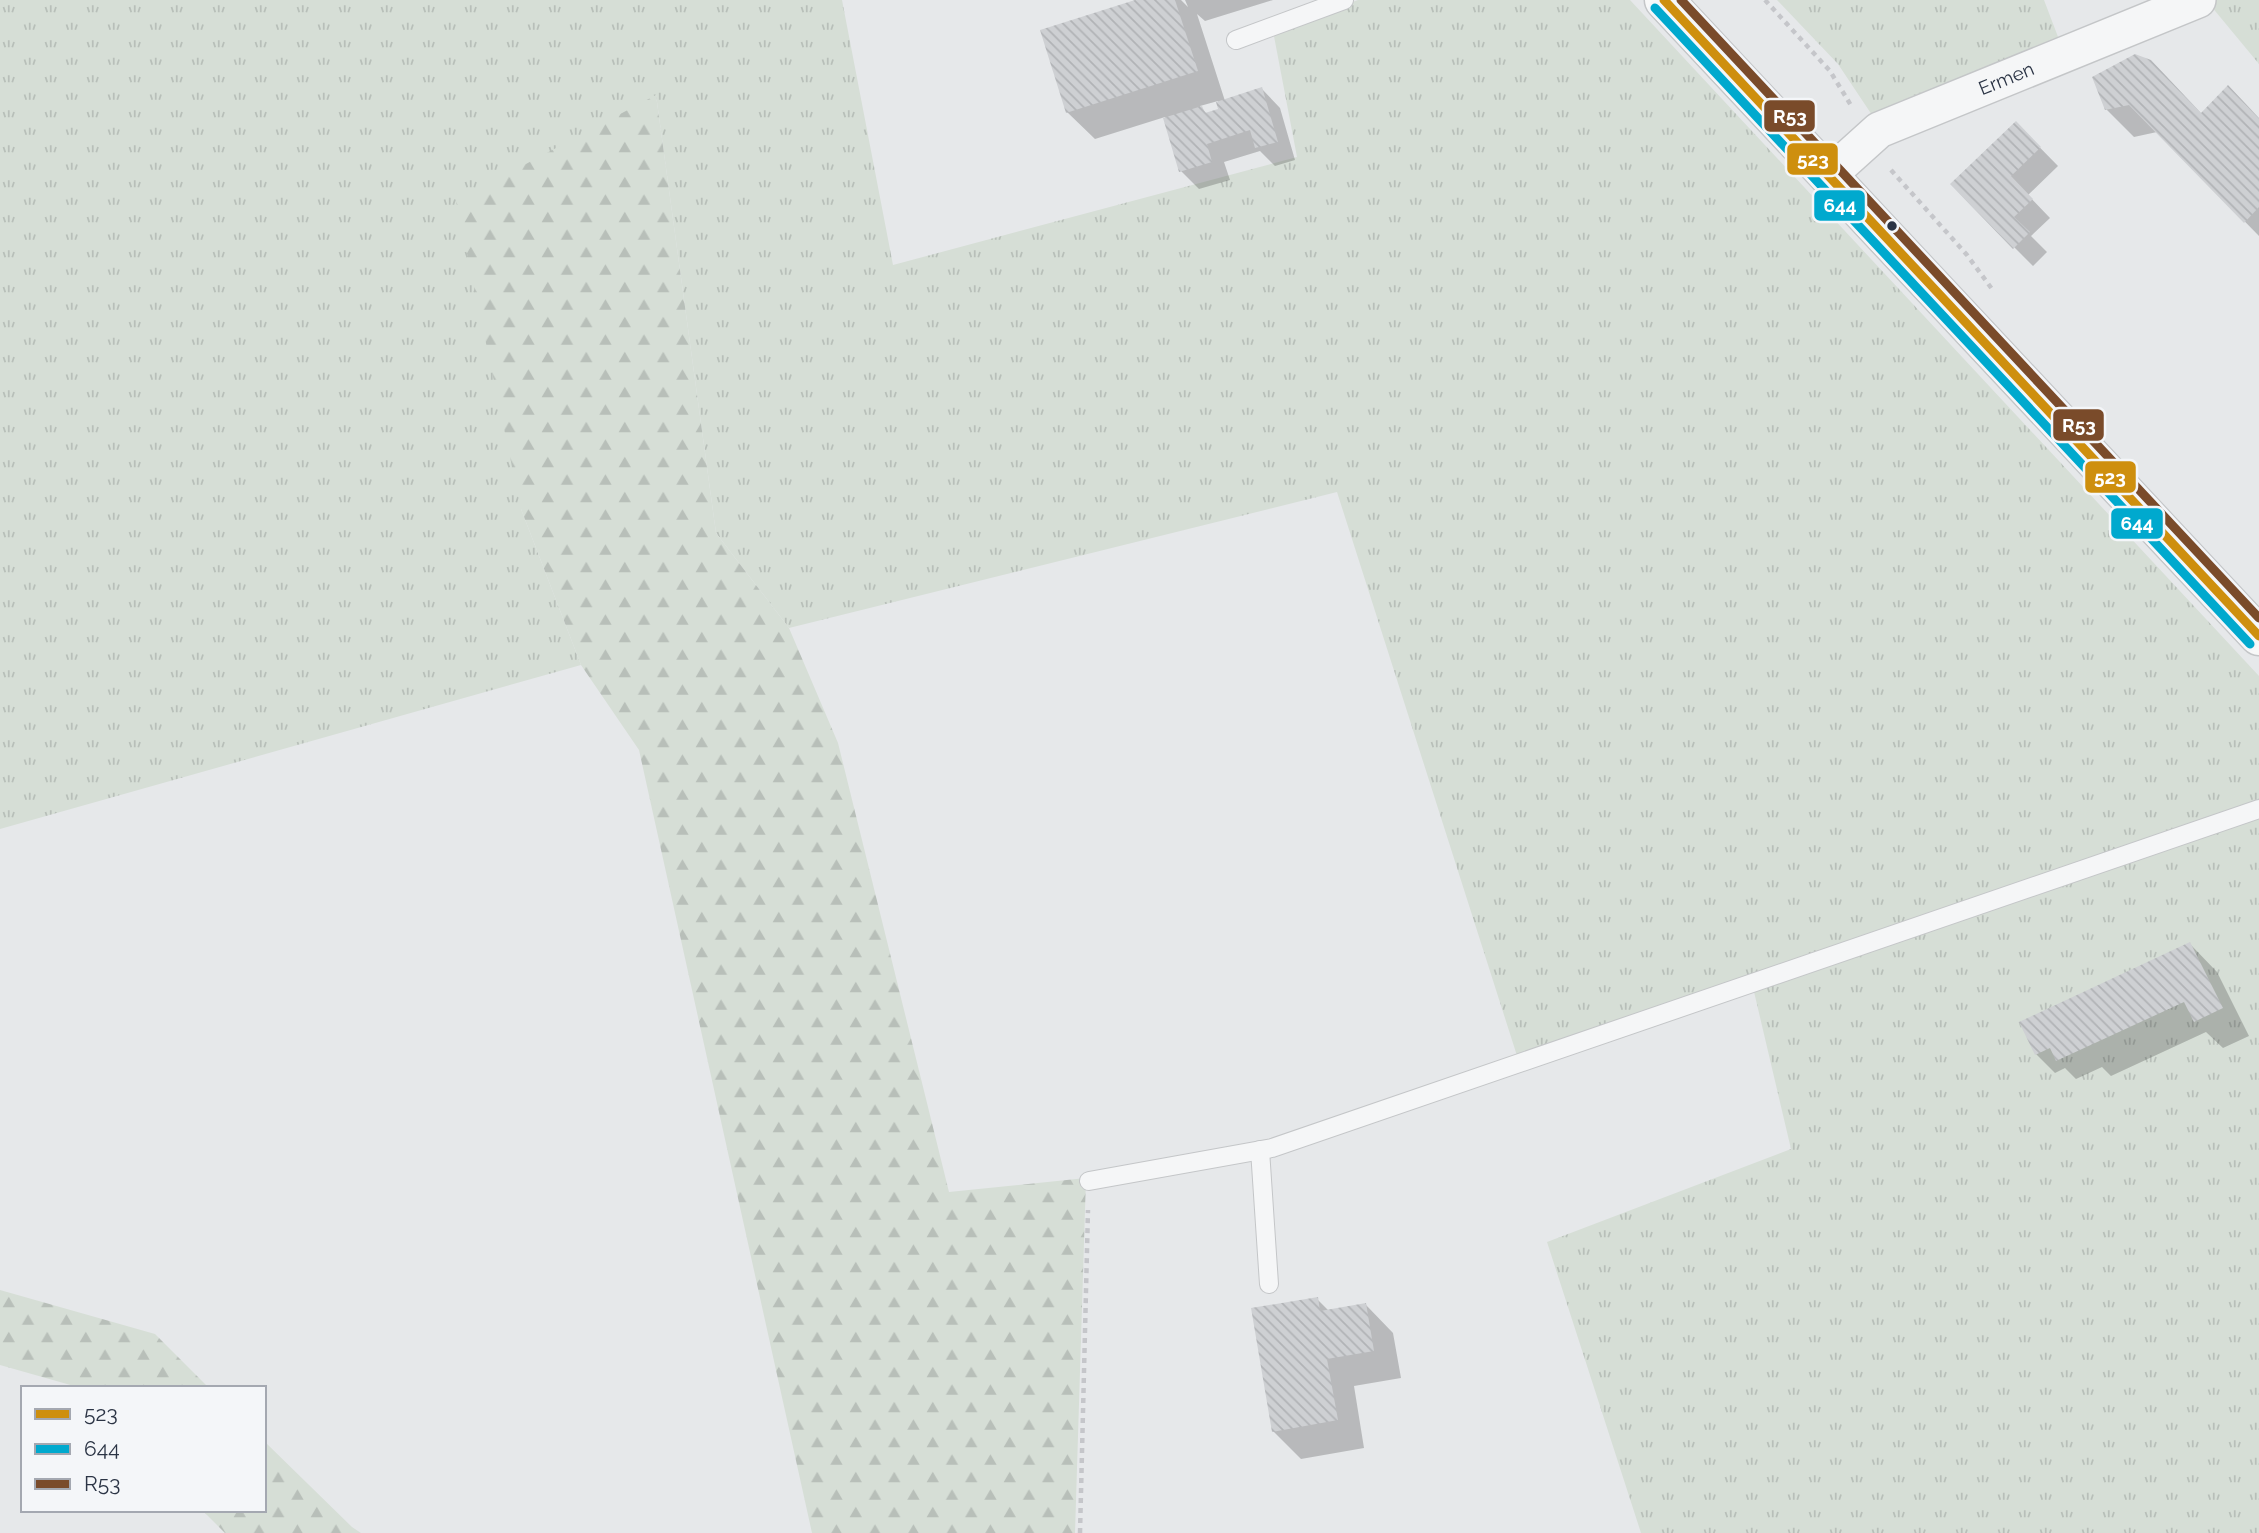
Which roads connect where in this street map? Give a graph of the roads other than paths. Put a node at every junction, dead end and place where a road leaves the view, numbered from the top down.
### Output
1 (1344, 0) edge
2 (1664, 0) edge
3 (2198, 0) edge
4 (1236, 40) dead end
5 (1828, 176) junction
6 (2259, 636) edge
7 (2259, 809) edge
8 (1260, 1150) junction
9 (1089, 1181) road end
10 (1269, 1284) dead end

1 - 4 lane
2 - 5 main road
3 - 5 street, Ermen
5 - 6 main road
7 - 8 lane
8 - 9 lane
8 - 10 lane

